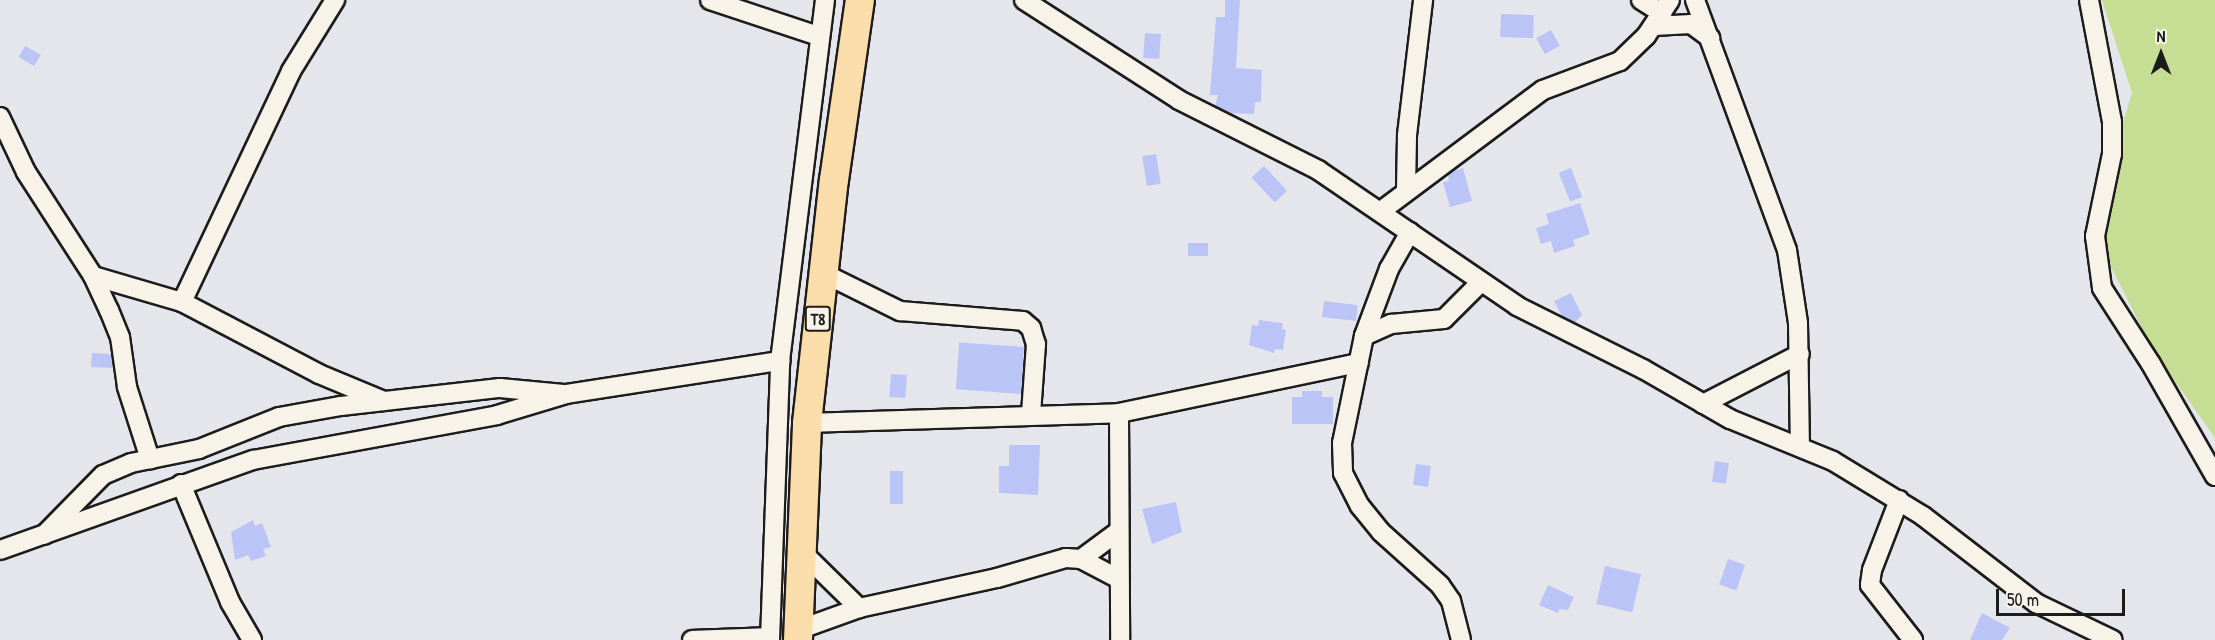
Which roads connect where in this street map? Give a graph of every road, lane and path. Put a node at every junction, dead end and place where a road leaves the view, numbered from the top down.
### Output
1 (335, 0) edge
2 (710, 0) edge
3 (825, 0) edge
4 (860, 0) edge
5 (1024, 0) edge
6 (1424, 0) edge
7 (1641, 0) edge
8 (1695, 0) edge
9 (2089, 0) edge
10 (1662, 13) edge
11 (818, 36) junction
12 (1712, 40) junction
13 (0, 117) edge
14 (1406, 189) junction
15 (1381, 211) junction
16 (1410, 232) junction
17 (823, 273) junction
18 (93, 276) junction
19 (1479, 284) junction
20 (182, 303) junction
21 (1364, 336) junction
22 (1800, 354) junction
23 (780, 361) junction
24 (1359, 363) junction
25 (566, 394) junction
26 (385, 402) junction
27 (1703, 404) junction
28 (1119, 413) junction
29 (1031, 414) junction
30 (807, 423) junction
31 (1800, 445) junction
32 (150, 459) junction
33 (2215, 476) edge
34 (181, 484) junction
35 (1899, 500) junction
36 (1119, 531) junction
37 (43, 536) junction
38 (0, 550) edge
39 (800, 550) junction
40 (1081, 559) junction
41 (1118, 578) junction
42 (859, 608) junction
43 (809, 633) edge
44 (770, 638) edge
45 (252, 640) edge
46 (692, 640) edge
47 (1120, 640) edge
48 (1461, 640) edge
49 (1913, 640) edge
50 (2113, 640) edge

1 - 20 street
2 - 11 street
3 - 11 street
4 - 17 main road, T8
5 - 15 street
6 - 14 street
7 - 10 street
8 - 12 street
9 - 33 street
10 - 12 street
10 - 14 street
11 - 23 street
12 - 22 street
13 - 18 street
14 - 15 street
15 - 16 street
16 - 19 street
16 - 21 street
17 - 29 street
17 - 30 main road, T8
18 - 20 street
18 - 32 street
19 - 21 street
19 - 27 street
20 - 26 street
21 - 24 street
22 - 27 street
22 - 31 street
23 - 25 street
23 - 44 street
24 - 28 street
24 - 48 street
25 - 26 street
25 - 34 street
26 - 32 street
27 - 31 street
28 - 29 street
28 - 36 street
29 - 30 street
30 - 39 main road, T8
31 - 35 street
32 - 37 street
34 - 37 street
34 - 45 street
35 - 49 street
35 - 50 street
36 - 40 street
36 - 41 street
37 - 38 street
39 - 42 street
39 - 43 main road, T8
40 - 41 street
40 - 42 street
41 - 47 street
42 - 43 street
44 - 46 street

